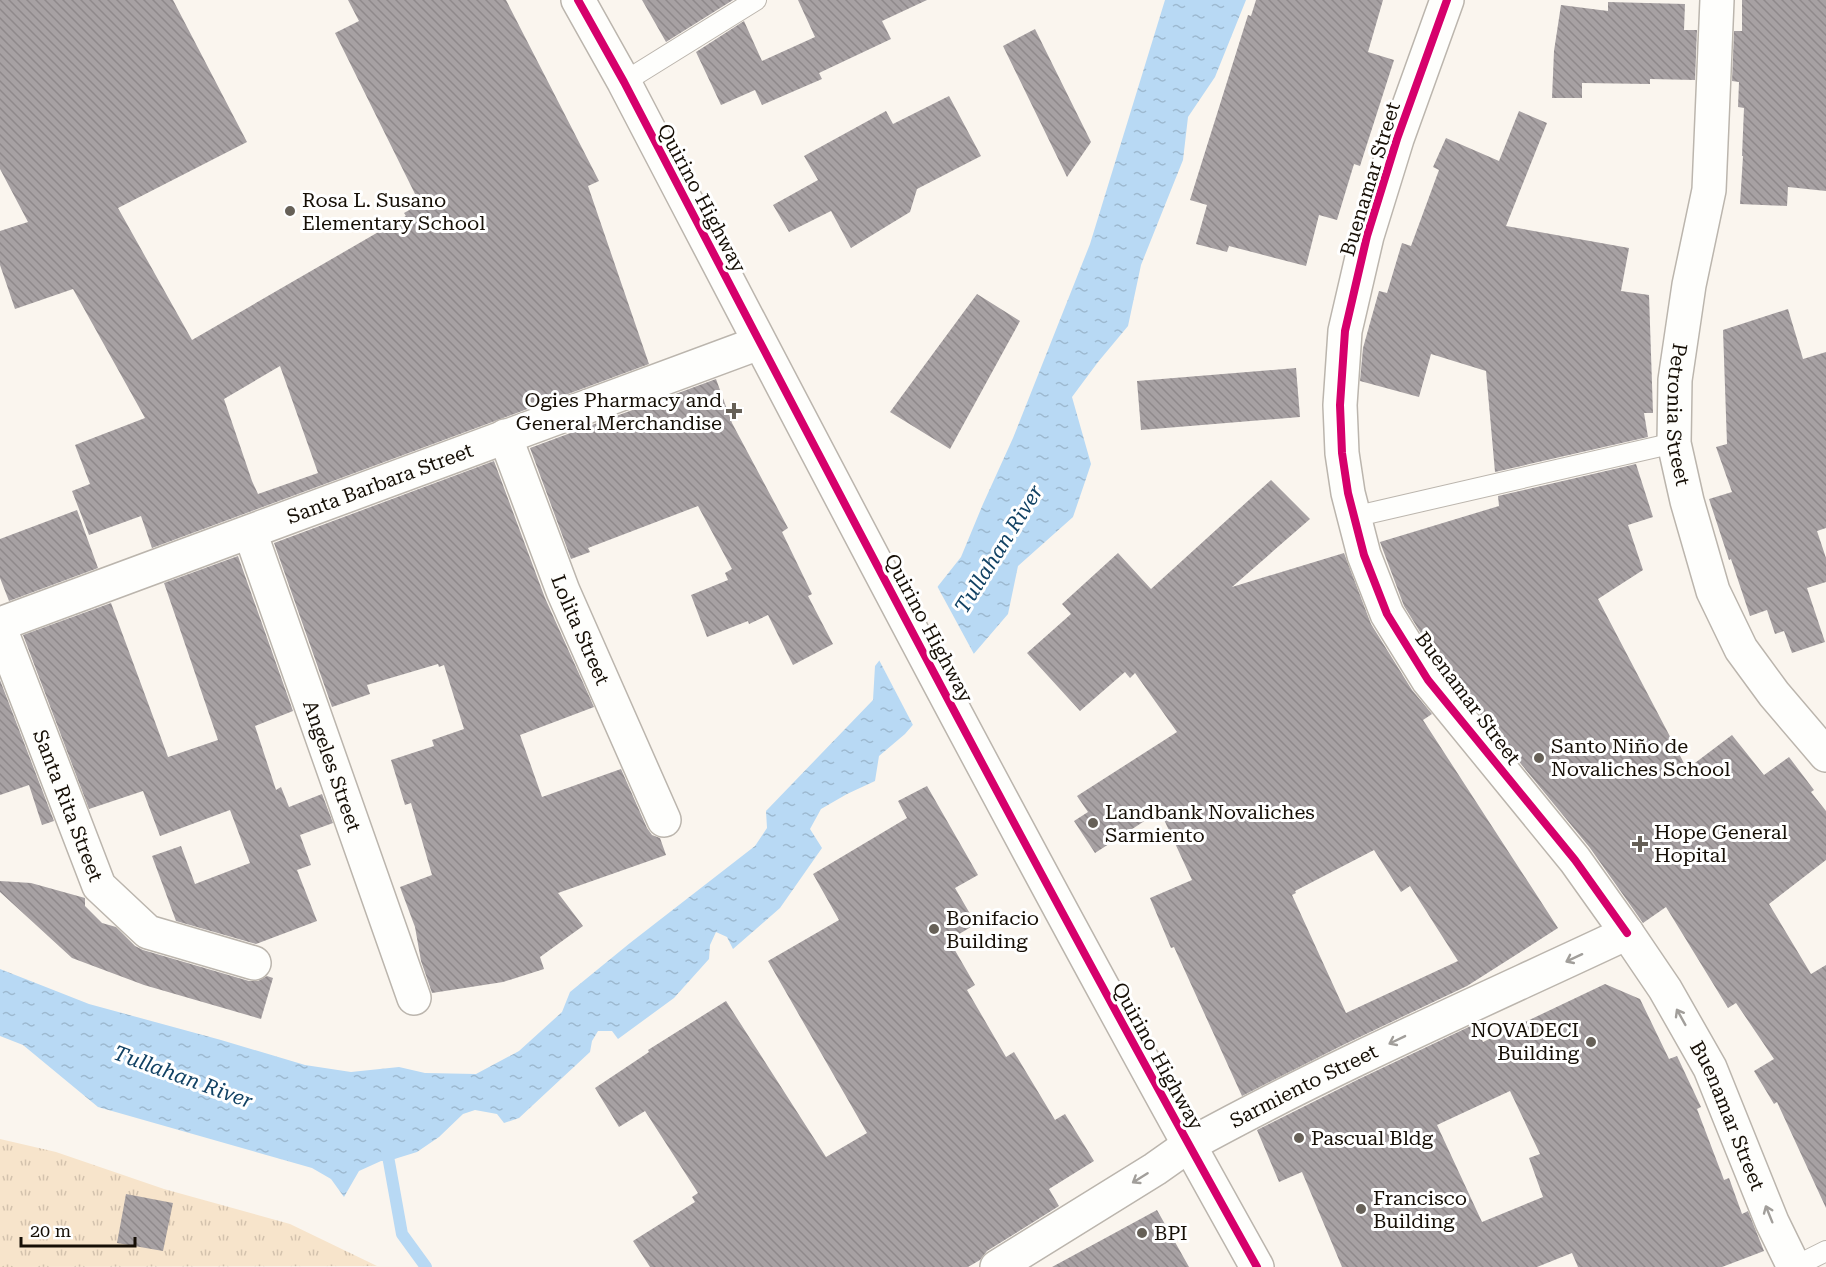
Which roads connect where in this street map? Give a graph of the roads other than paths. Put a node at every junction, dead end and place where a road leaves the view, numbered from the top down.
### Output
1 (578, 0) edge
2 (756, 0) edge
3 (1447, 0) edge
4 (1717, 0) edge
5 (624, 82) junction
6 (759, 343) junction
7 (505, 436) junction
8 (1674, 443) junction
9 (1353, 517) junction
10 (250, 532) junction
11 (0, 626) edge
12 (1826, 755) edge
13 (664, 820) dead end
14 (1627, 933) junction
15 (254, 963) dead end
16 (414, 998) dead end
17 (1189, 1145) junction
18 (1826, 1251) edge
19 (1014, 1263) edge
20 (1257, 1267) edge
21 (1794, 1267) edge

1 - 5 street, Quirino Highway
2 - 5 lane
3 - 9 street, Buenamar Street
4 - 8 street, Petronia Street
5 - 6 street, Quirino Highway
6 - 7 street, Santa Barbara Street
6 - 17 street, Quirino Highway
7 - 10 street, Santa Barbara Street
7 - 13 street, Lolita Street
8 - 9 lane
8 - 12 street, Petronia Street
9 - 14 street, Buenamar Street
10 - 11 street, Santa Barbara Street
10 - 16 street, Angeles Street
11 - 15 street, Santa Rita Street
14 -> 17 street, Sarmiento Street
21 -> 14 street, Buenamar Street
17 -> 19 street, Sarmiento Street
17 - 20 street, Quirino Highway
18 - 21 lane

